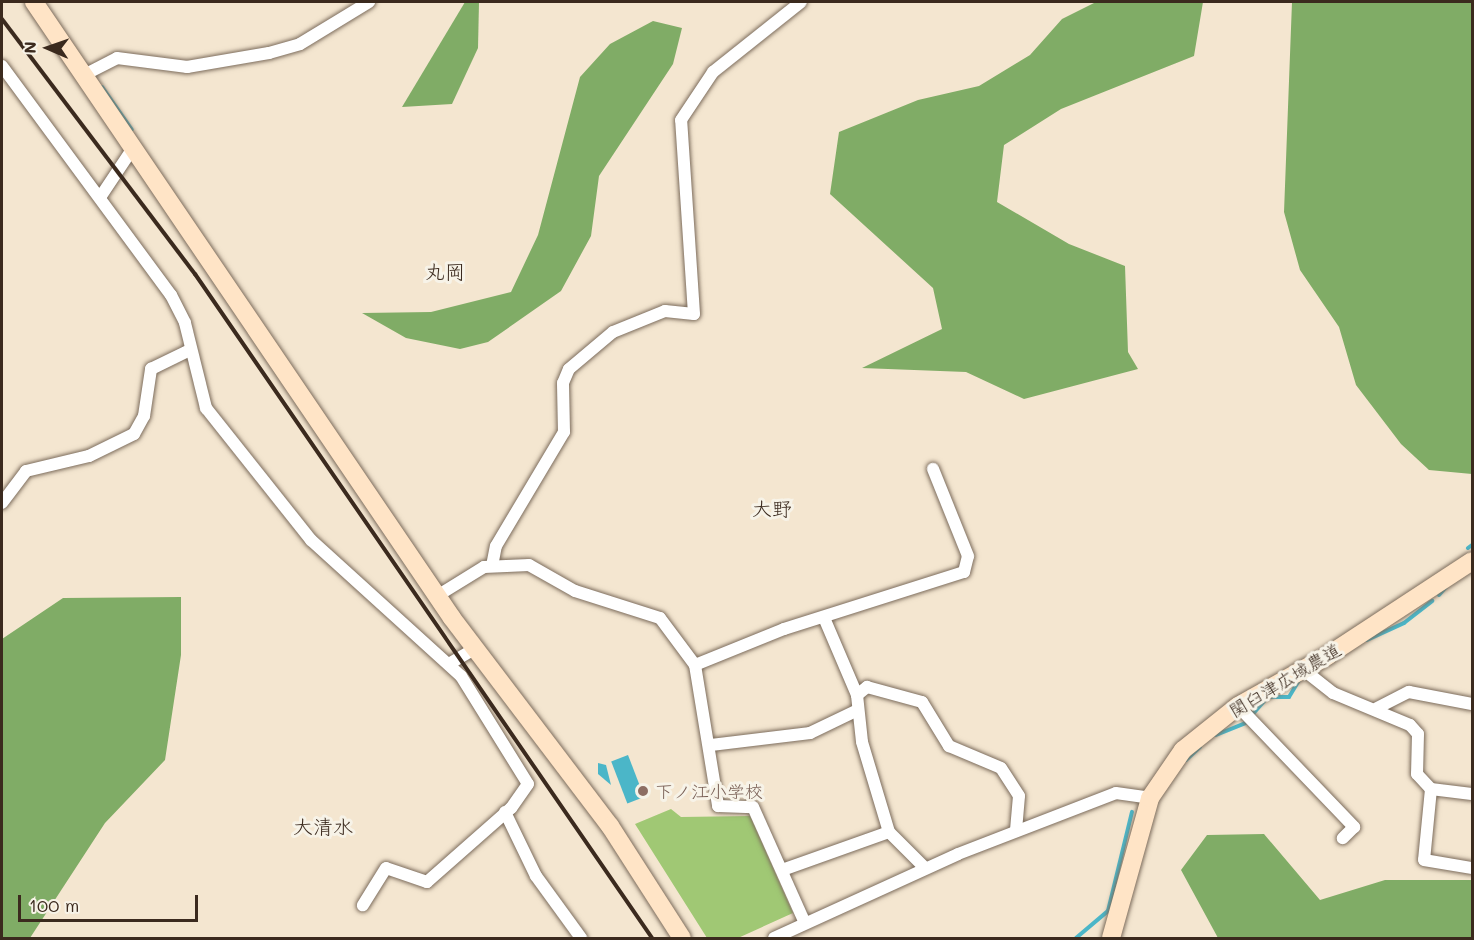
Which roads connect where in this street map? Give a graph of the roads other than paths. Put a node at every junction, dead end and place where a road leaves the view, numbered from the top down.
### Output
1 (33, 2) edge
2 (369, 2) edge
3 (801, 2) edge
4 (2, 66) edge
5 (84, 75) junction
6 (133, 148) junction
7 (101, 196) junction
8 (190, 350) junction
9 (933, 469) dead end
10 (2, 503) edge
11 (1473, 561) edge
12 (492, 566) junction
13 (437, 596) junction
14 (825, 620) junction
15 (474, 649) junction
16 (449, 664) junction
17 (695, 666) junction
18 (1300, 667) junction
19 (857, 695) junction
20 (1473, 704) edge
21 (1377, 708) junction
22 (856, 711) junction
23 (1245, 714) junction
24 (711, 745) junction
25 (1431, 789) junction
26 (1473, 794) edge
27 (1150, 798) junction
28 (505, 812) junction
29 (1016, 831) junction
30 (889, 832) junction
31 (1343, 838) dead end
32 (925, 868) junction
33 (1473, 868) edge
34 (785, 869) junction
35 (363, 905) dead end
36 (805, 923) junction
37 (581, 939) edge
38 (682, 939) edge
39 (774, 939) edge
40 (1111, 939) edge

1 - 5 street
2 - 5 street
3 - 12 street
4 - 7 street
5 - 6 street
6 - 7 street
6 - 13 street
7 - 8 street
8 - 10 street
8 - 16 street
9 - 14 street
11 - 18 street, 関臼津広域農道
12 - 13 street
12 - 17 street
13 - 15 street
14 - 17 street
14 - 19 street
15 - 16 street
15 - 38 street
16 - 28 street
17 - 24 street
18 - 21 street
18 - 23 street, 関臼津広域農道
19 - 22 street
19 - 29 street
20 - 21 street
21 - 25 street
22 - 24 street
22 - 30 street
23 - 27 street, 関臼津広域農道
23 - 31 street
24 - 34 street
25 - 26 street
25 - 33 street
27 - 29 street
27 - 40 street, 関臼津広域農道
28 - 35 street
28 - 37 street
29 - 32 street
30 - 32 street
30 - 34 street
32 - 36 street
34 - 36 street
36 - 39 street

